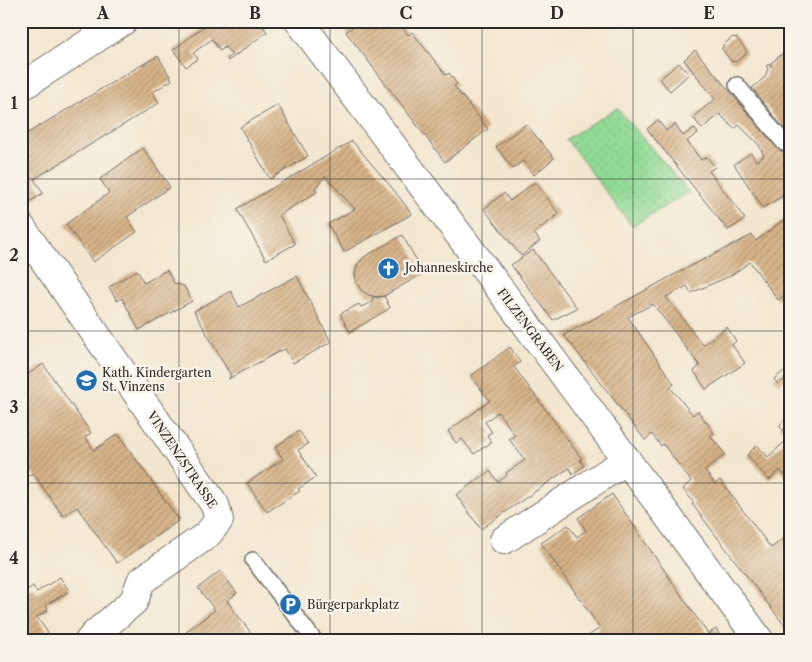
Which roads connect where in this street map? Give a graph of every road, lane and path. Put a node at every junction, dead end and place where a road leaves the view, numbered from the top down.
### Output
1 (124, 21) edge
2 (298, 21) edge
3 (737, 85) dead end
4 (21, 88) edge
5 (784, 143) dead end
6 (21, 227) edge
7 (627, 460) junction
8 (504, 540) dead end
9 (253, 560) dead end
10 (89, 641) edge
11 (315, 641) edge
12 (760, 641) edge

1 - 4 street
2 - 7 street, FILZENGRABEN
3 - 5 lane
6 - 10 street, VINZENZSTRASSE
7 - 8 street
7 - 12 street, FILZENGRABEN
9 - 11 lane

